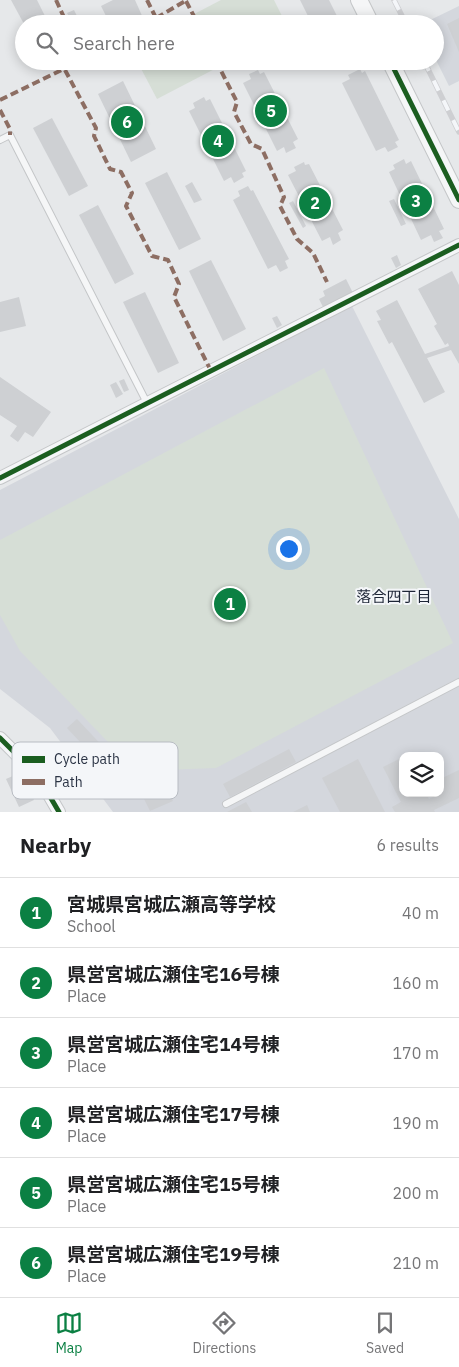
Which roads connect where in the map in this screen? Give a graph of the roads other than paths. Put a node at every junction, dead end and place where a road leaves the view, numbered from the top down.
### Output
1 (359, 0) edge
2 (366, 15) edge
3 (394, 70) edge
4 (0, 140) edge
5 (459, 200) edge
6 (459, 245) edge
7 (147, 403) junction
8 (0, 478) edge
9 (459, 682) edge
10 (0, 738) edge
11 (12, 750) edge
12 (51, 799) edge
13 (226, 804) dead end
14 (58, 812) edge

1 - 2 street
3 - 5 street
4 - 7 lane
6 - 7 street
7 - 8 street
9 - 13 lane
10 - 11 street
12 - 14 street

